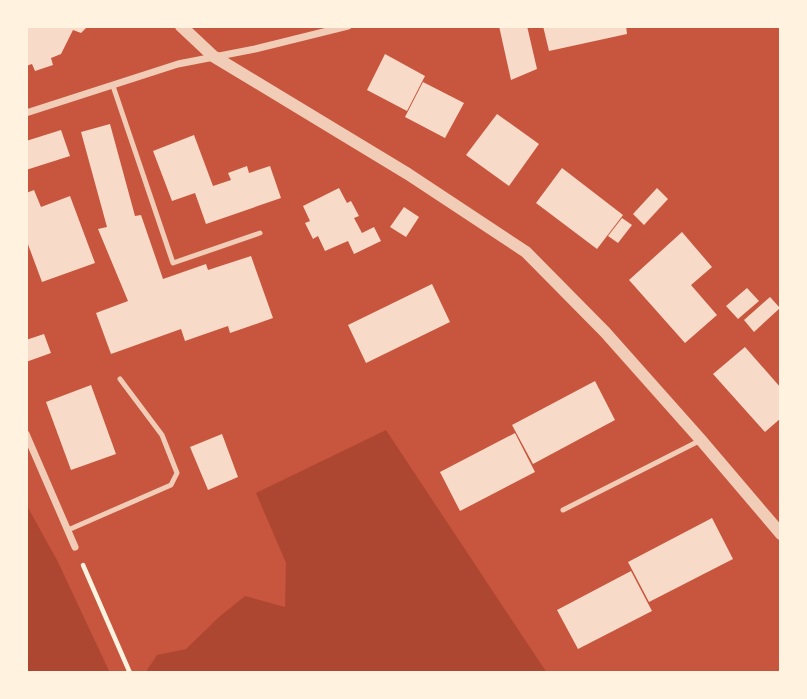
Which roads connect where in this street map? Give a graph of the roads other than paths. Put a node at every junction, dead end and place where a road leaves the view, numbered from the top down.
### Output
1 (181, 26) edge
2 (348, 26) edge
3 (213, 56) junction
4 (113, 86) junction
5 (26, 113) edge
6 (260, 233) dead end
7 (120, 379) dead end
8 (26, 434) edge
9 (701, 440) junction
10 (563, 510) dead end
11 (68, 530) junction
12 (781, 534) edge
13 (75, 547) road end

1 - 3 street
2 - 3 street
3 - 4 street
3 - 9 street
4 - 5 street
4 - 6 lane
7 - 11 lane
8 - 11 street
9 - 10 lane
9 - 12 street
11 - 13 street

